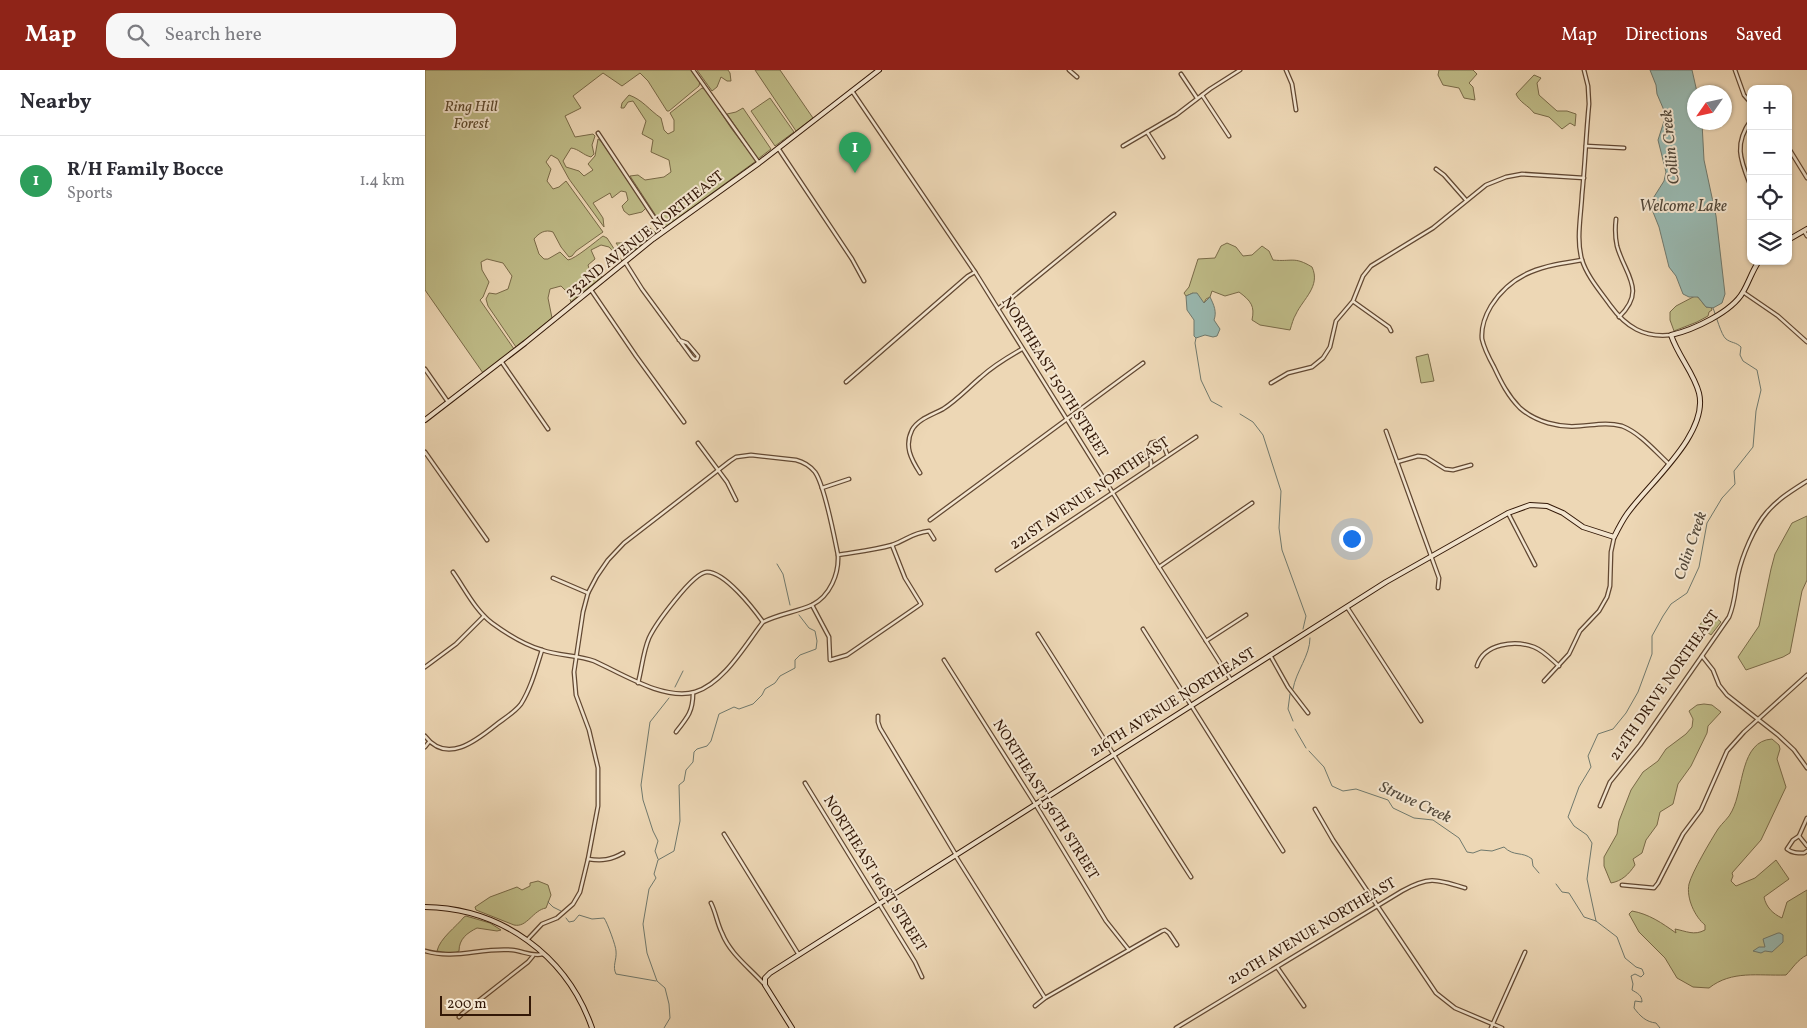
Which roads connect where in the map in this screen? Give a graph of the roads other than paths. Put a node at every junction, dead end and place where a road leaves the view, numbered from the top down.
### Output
1 (693, 70) edge
2 (879, 70) edge
3 (1069, 70) edge
4 (1240, 70) edge
5 (1286, 70) edge
6 (1584, 70) edge
7 (1735, 70) edge
8 (1181, 74) dead end
9 (1077, 77) dead end
10 (852, 91) junction
11 (1202, 95) junction
12 (1197, 98) junction
13 (1747, 98) edge
14 (1296, 110) dead end
15 (1747, 127) edge
16 (598, 132) dead end
17 (1147, 132) junction
18 (1229, 136) dead end
19 (1123, 146) dead end
20 (1586, 146) junction
21 (778, 148) junction
22 (1624, 148) dead end
23 (1792, 154) edge
24 (1163, 157) dead end
25 (759, 163) junction
26 (1436, 169) dead end
27 (1747, 176) edge
28 (1583, 178) junction
29 (1807, 178) edge
30 (1466, 200) junction
31 (1114, 214) dead end
32 (1616, 219) dead end
33 (1805, 230) edge
34 (663, 232) junction
35 (1807, 236) edge
36 (1792, 238) edge
37 (1582, 260) junction
38 (625, 262) junction
39 (1757, 265) edge
40 (975, 272) junction
41 (864, 281) dead end
42 (591, 290) junction
43 (1743, 292) junction
44 (1353, 301) junction
45 (998, 309) junction
46 (1619, 317) junction
47 (1391, 331) dead end
48 (1671, 335) junction
49 (679, 340) junction
50 (1807, 342) edge
51 (1022, 349) junction
52 (501, 361) junction
53 (1143, 363) dead end
54 (425, 369) edge
55 (846, 382) dead end
56 (1271, 383) dead end
57 (448, 402) junction
58 (1066, 419) junction
59 (425, 420) edge
60 (684, 422) dead end
61 (548, 429) dead end
62 (1386, 431) dead end
63 (1196, 437) dead end
64 (698, 443) dead end
65 (425, 452) edge
66 (1167, 454) junction
67 (1397, 462) junction
68 (1669, 464) junction
69 (1471, 465) dead end
70 (1151, 466) junction
71 (717, 469) junction
72 (920, 473) dead end
73 (849, 479) dead end
74 (1807, 481) edge
75 (822, 488) junction
76 (1113, 493) junction
77 (736, 500) dead end
78 (1252, 503) dead end
79 (1508, 513) junction
80 (930, 520) dead end
81 (1614, 537) junction
82 (934, 539) dead end
83 (487, 540) dead end
84 (892, 545) junction
85 (838, 555) junction
86 (1431, 556) junction
87 (1535, 565) dead end
88 (1159, 567) junction
89 (997, 570) dead end
90 (453, 572) dead end
91 (553, 578) dead end
92 (1438, 588) dead end
93 (588, 593) junction
94 (812, 605) junction
95 (1347, 606) junction
96 (484, 616) junction
97 (1246, 616) dead end
98 (763, 622) junction
99 (1143, 629) dead end
100 (1038, 634) dead end
101 (1206, 641) junction
102 (542, 650) junction
103 (1270, 656) junction
104 (1701, 656) junction
105 (575, 657) junction
106 (944, 660) dead end
107 (1477, 666) dead end
108 (1559, 666) junction
109 (425, 667) edge
110 (1807, 675) edge
111 (1231, 680) junction
112 (1544, 681) dead end
113 (638, 683) junction
114 (693, 692) junction
115 (1191, 705) junction
116 (1307, 713) dead end
117 (878, 716) dead end
118 (1758, 719) junction
119 (1421, 721) dead end
120 (677, 732) dead end
121 (425, 736) edge
122 (429, 742) junction
123 (425, 747) edge
124 (1114, 754) junction
125 (1807, 768) edge
126 (805, 783) dead end
127 (1035, 805) junction
128 (1600, 806) dead end
129 (1315, 809) dead end
130 (1807, 818) edge
131 (723, 834) dead end
132 (1799, 836) junction
133 (1807, 846) edge
134 (1807, 850) edge
135 (1283, 851) dead end
136 (623, 853) dead end
137 (956, 855) junction
138 (589, 859) junction
139 (1191, 877) dead end
140 (1622, 885) dead end
141 (1465, 888) dead end
142 (711, 903) dead end
143 (879, 904) junction
144 (1379, 906) junction
145 (425, 907) edge
146 (527, 940) junction
147 (1177, 945) dead end
148 (425, 950) edge
149 (1129, 950) junction
150 (1525, 952) dead end
151 (545, 954) junction
152 (799, 955) junction
153 (533, 956) junction
154 (1277, 967) junction
155 (922, 977) dead end
156 (765, 985) junction
157 (1045, 998) junction
158 (1035, 1006) dead end
159 (1304, 1006) dead end
160 (459, 1017) dead end
161 (1493, 1023) junction
162 (591, 1027) edge
163 (792, 1028) edge
164 (1178, 1028) edge
165 (1491, 1028) edge
166 (1502, 1028) edge

1 - 25 street
2 - 10 street, 232ND AVENUE NORTHEAST
3 - 9 street
4 - 11 street
5 - 14 street
6 - 20 street
7 - 13 street
8 - 12 street
10 - 21 street, 232ND AVENUE NORTHEAST
10 - 40 street, NORTHEAST 150TH STREET
11 - 12 street
11 - 18 street
12 - 17 street
15 - 27 street
16 - 34 street
17 - 19 street
17 - 24 street
20 - 22 street
20 - 28 street
21 - 25 street, 232ND AVENUE NORTHEAST
21 - 41 street
23 - 29 street
25 - 34 street, 232ND AVENUE NORTHEAST
26 - 30 street
28 - 30 street
28 - 37 street
30 - 44 street
31 - 45 street
32 - 46 street
33 - 35 street
33 - 36 street
34 - 38 street, 232ND AVENUE NORTHEAST
37 - 46 street
37 - 68 street
38 - 42 street, 232ND AVENUE NORTHEAST
38 - 49 street
39 - 43 street
40 - 45 street, NORTHEAST 150TH STREET
40 - 55 street
42 - 52 street, 232ND AVENUE NORTHEAST
42 - 60 street
43 - 48 street
43 - 50 street
44 - 47 street
44 - 56 street
45 - 51 street, NORTHEAST 150TH STREET
46 - 48 street
48 - 68 street
49 - 49 street
51 - 58 street, NORTHEAST 150TH STREET
51 - 72 street
52 - 57 street, 232ND AVENUE NORTHEAST
52 - 61 street
53 - 58 street
54 - 57 street
57 - 59 street, 232ND AVENUE NORTHEAST
58 - 76 street, NORTHEAST 150TH STREET
58 - 80 street
62 - 67 street
63 - 66 street, 221ST AVENUE NORTHEAST
64 - 71 street
65 - 83 street
66 - 70 street, 221ST AVENUE NORTHEAST
66 - 70 street
67 - 69 street
67 - 86 street
68 - 81 street
70 - 76 street, 221ST AVENUE NORTHEAST
71 - 75 street
71 - 77 street
71 - 93 street
73 - 75 street
74 - 104 street, 212TH DRIVE NORTHEAST
75 - 85 street
76 - 88 street, NORTHEAST 150TH STREET
76 - 89 street, 221ST AVENUE NORTHEAST
78 - 88 street
79 - 81 street, 216TH AVENUE NORTHEAST
79 - 86 street, 216TH AVENUE NORTHEAST
79 - 87 street
81 - 108 street
82 - 84 street
84 - 85 street
84 - 94 street
85 - 94 street
86 - 92 street
86 - 95 street, 216TH AVENUE NORTHEAST
88 - 101 street, NORTHEAST 150TH STREET
90 - 96 street
91 - 93 street
93 - 105 street
94 - 98 street
95 - 103 street, 216TH AVENUE NORTHEAST
95 - 119 street
96 - 102 street
96 - 109 street
97 - 101 street
98 - 113 street
98 - 114 street
99 - 115 street
100 - 124 street
101 - 111 street, NORTHEAST 150TH STREET
102 - 105 street
102 - 122 street
103 - 111 street, 216TH AVENUE NORTHEAST
103 - 116 street
104 - 118 street
104 - 128 street, 212TH DRIVE NORTHEAST
105 - 113 street
105 - 138 street
106 - 127 street, NORTHEAST 156TH STREET
107 - 108 street
108 - 112 street
110 - 118 street
111 - 115 street, 216TH AVENUE NORTHEAST
113 - 114 street
114 - 120 street
115 - 124 street, 216TH AVENUE NORTHEAST
115 - 135 street
117 - 137 street
118 - 125 street
118 - 140 street
121 - 122 street
122 - 123 street
124 - 127 street, 216TH AVENUE NORTHEAST
124 - 139 street
126 - 143 street, NORTHEAST 161ST STREET
127 - 137 street, 216TH AVENUE NORTHEAST
127 - 149 street, NORTHEAST 156TH STREET
129 - 144 street
130 - 132 street
131 - 152 street
132 - 133 street
132 - 134 street
136 - 138 street
137 - 143 street, 216TH AVENUE NORTHEAST
137 - 157 street
138 - 146 street
141 - 144 street, 210TH AVENUE NORTHEAST
142 - 156 street
143 - 152 street, 216TH AVENUE NORTHEAST
143 - 155 street, NORTHEAST 161ST STREET
144 - 154 street, 210TH AVENUE NORTHEAST
144 - 161 street
145 - 146 street
146 - 151 street
147 - 149 street
148 - 153 street
149 - 157 street
150 - 161 street
151 - 153 street
151 - 162 street
152 - 156 street, 216TH AVENUE NORTHEAST
153 - 160 street
154 - 159 street
154 - 164 street, 210TH AVENUE NORTHEAST
156 - 163 street
157 - 158 street
161 - 165 street
161 - 166 street

